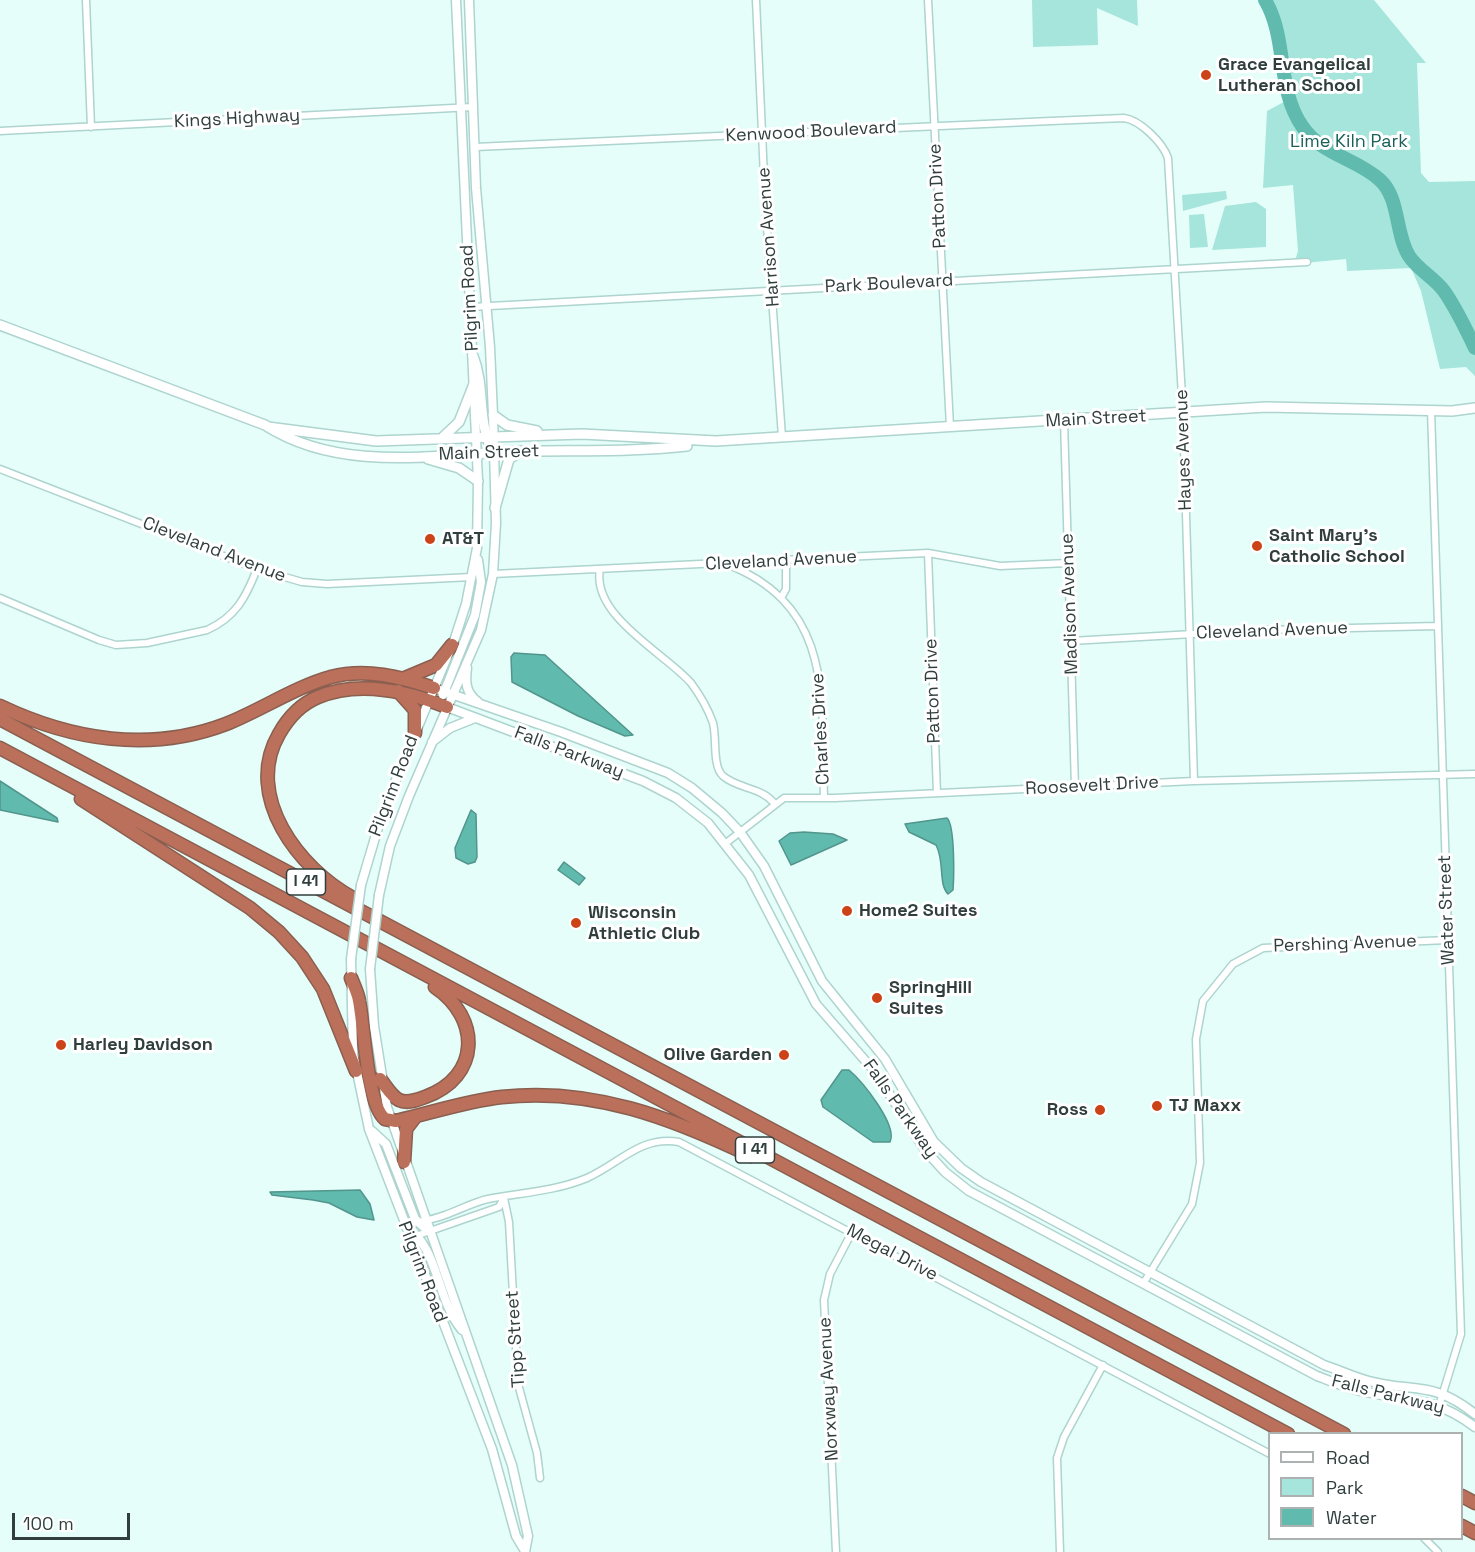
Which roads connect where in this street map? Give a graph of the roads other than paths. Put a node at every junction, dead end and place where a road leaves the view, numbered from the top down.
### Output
1 (86, 0) edge
2 (456, 0) edge
3 (469, 0) edge
4 (756, 0) edge
5 (928, 0) edge
6 (473, 107) junction
7 (460, 108) junction
8 (934, 126) junction
9 (91, 127) junction
10 (1143, 128) joint
11 (0, 131) edge
12 (763, 134) junction
13 (475, 147) junction
14 (476, 188) junction
15 (464, 189) junction
16 (1307, 262) dead end
17 (1175, 268) junction
18 (942, 281) junction
19 (772, 290) junction
20 (486, 306) junction
21 (471, 307) junction
22 (0, 325) edge
23 (473, 356) junction
24 (474, 384) junction
25 (1475, 408) edge
26 (1431, 410) junction
27 (1183, 414) junction
28 (493, 415) junction
29 (1064, 421) junction
30 (268, 427) junction
31 (951, 428) junction
32 (554, 435) junction
33 (485, 437) junction
34 (782, 437) junction
35 (338, 438) junction
36 (441, 439) junction
37 (716, 441) junction
38 (522, 452) junction
39 (337, 453) junction
40 (494, 453) junction
41 (476, 454) junction
42 (417, 456) junction
43 (0, 469) edge
44 (478, 481) junction
45 (495, 508) junction
46 (477, 548) junction
47 (928, 553) junction
48 (786, 561) junction
49 (1068, 563) junction
50 (726, 564) junction
51 (257, 569) junction
52 (600, 569) junction
53 (493, 574) junction
54 (472, 577) junction
55 (0, 598) edge
56 (781, 598) junction
57 (1437, 626) junction
58 (1189, 634) junction
59 (1071, 641) junction
60 (452, 645) junction
61 (468, 660) junction
62 (404, 678) junction
63 (398, 691) junction
64 (441, 696) junction
65 (481, 704) junction
66 (0, 706) edge
67 (476, 718) junction
68 (0, 719) edge
69 (415, 733) junction
70 (431, 742) junction
71 (0, 748) edge
72 (1442, 774) junction
73 (1475, 774) edge
74 (55, 778) junction
75 (1194, 781) junction
76 (1075, 788) junction
77 (937, 793) junction
78 (825, 798) junction
79 (774, 803) junction
80 (740, 832) junction
81 (726, 843) junction
82 (222, 867) junction
83 (1448, 940) junction
84 (351, 978) junction
85 (613, 1045) junction
86 (356, 1071) junction
87 (380, 1079) junction
88 (417, 1116) junction
89 (391, 1121) junction
90 (369, 1129) junction
91 (404, 1162) junction
92 (504, 1198) junction
93 (421, 1221) junction
94 (404, 1225) junction
95 (429, 1232) junction
96 (852, 1232) junction
97 (419, 1235) junction
98 (409, 1239) junction
99 (930, 1243) junction
100 (1150, 1272) junction
101 (1143, 1284) junction
102 (466, 1334) junction
103 (1102, 1365) junction
104 (1443, 1394) junction
105 (1439, 1406) junction
106 (1475, 1414) edge
107 (1475, 1427) edge
108 (1284, 1432) edge
109 (1340, 1432) edge
110 (1268, 1454) edge
111 (540, 1478) dead end
112 (1425, 1540) edge
113 (1060, 1550) edge
114 (525, 1552) edge
115 (836, 1552) edge
116 (1438, 1552) edge

1 - 9 street
2 - 7 street, Pilgrim Road
3 - 6 street, Pilgrim Road
4 - 12 street, Harrison Avenue
5 - 8 street, Patton Drive
6 - 7 street, Kings Highway
6 - 13 street, Pilgrim Road
7 - 9 street, Kings Highway
7 - 15 street, Pilgrim Road
8 - 10 street, Kenwood Boulevard
8 - 12 street, Kenwood Boulevard
8 - 18 street, Patton Drive
9 - 11 street, Kings Highway
10 - 17 street, Hayes Avenue
12 - 13 street, Kenwood Boulevard
12 - 19 street, Harrison Avenue
13 - 14 street, Pilgrim Road
14 - 15 street
14 - 20 street, Pilgrim Road
15 - 21 street, Pilgrim Road
16 - 17 street, Park Boulevard
17 - 18 street, Park Boulevard
17 - 27 street, Hayes Avenue
18 - 19 street, Park Boulevard
18 - 31 street, Patton Drive
19 - 20 street, Park Boulevard
19 - 34 street, Harrison Avenue
20 - 21 street, Park Boulevard
20 - 28 street, Pilgrim Road
21 - 23 street, Pilgrim Road
22 - 30 main road, Main Street
23 - 24 street, Pilgrim Road
23 - 33 main road
24 - 33 street, Pilgrim Road
24 - 36 main road
25 - 26 main road, Main Street
26 - 27 main road, Main Street
26 - 57 street, Water Street
27 - 29 main road, Main Street
27 - 58 street, Hayes Avenue
28 - 32 main road
28 - 33 street, Pilgrim Road
29 - 31 main road, Main Street
29 - 49 street, Madison Avenue
30 - 35 main road, Main Street
30 - 39 main road, Main Street
31 - 34 main road, Main Street
32 - 33 main road, Main Street
32 - 37 main road, Main Street
33 - 36 main road, Main Street
33 - 40 main road
33 - 41 street, Pilgrim Road
34 - 37 main road, Main Street
35 - 36 main road, Main Street
35 - 39 main road
37 - 38 main road, Main Street
38 - 40 main road, Main Street
38 - 45 main road
39 - 42 main road, Main Street
40 - 41 main road, Main Street
40 - 45 street, Pilgrim Road
41 - 42 main road, Main Street
41 - 44 street, Pilgrim Road
42 - 44 main road
43 - 51 street, Cleveland Avenue
44 - 46 street, Pilgrim Road
45 - 53 street, Pilgrim Road
46 - 54 street, Pilgrim Road
46 - 64 street
47 - 48 street, Cleveland Avenue
47 - 49 street, Cleveland Avenue
47 - 77 street, Patton Drive
48 - 50 street, Cleveland Avenue
48 - 56 street
49 - 59 street, Madison Avenue
50 - 52 street, Cleveland Avenue
50 - 56 street, Charles Drive
51 - 54 street, Cleveland Avenue
51 - 55 street
52 - 53 street, Cleveland Avenue
52 - 79 street
53 - 61 street, Pilgrim Road
54 - 60 street, Pilgrim Road
56 - 78 street, Charles Drive
57 - 58 street, Cleveland Avenue
57 - 72 street, Water Street
58 - 59 street, Cleveland Avenue
58 - 75 street, Hayes Avenue
59 - 76 street, Madison Avenue
60 - 62 highway
60 - 64 street, Pilgrim Road
61 - 64 street, Pilgrim Road
61 - 65 street
62 - 64 highway
62 - 66 highway
63 - 64 highway
63 - 69 highway
63 - 85 highway
64 - 65 street, Falls Parkway
64 - 67 street, Falls Parkway
64 - 69 street, Pilgrim Road
64 - 70 street, Pilgrim Road
65 - 80 street, Falls Parkway
67 - 70 street
67 - 81 street, Falls Parkway
68 - 85 highway, I 41
69 - 84 street, Pilgrim Road, bridge
70 - 87 street, Pilgrim Road, bridge
71 - 74 highway, I 41
72 - 73 street, Roosevelt Drive
72 - 75 street, Roosevelt Drive
72 - 83 street, Water Street
74 - 82 highway, I 41
74 - 86 highway
75 - 76 street, Roosevelt Drive
76 - 77 street, Roosevelt Drive
77 - 78 street, Roosevelt Drive
78 - 79 street, Roosevelt Drive
79 - 80 street, Roosevelt Drive
80 - 81 street, Roosevelt Drive
80 - 100 street, Falls Parkway
81 - 101 street, Falls Parkway
82 - 87 highway
82 - 99 highway, I 41
83 - 100 street, Pershing Avenue
83 - 104 street, Water Street
84 - 86 street, Pilgrim Road
84 - 89 highway
85 - 109 highway, I 41
86 - 90 street, Pilgrim Road
87 - 89 street, Pilgrim Road
88 - 89 highway
88 - 91 highway
88 - 99 highway
89 - 91 street, Pilgrim Road
90 - 93 street
90 - 94 street, Pilgrim Road
91 - 93 street, Pilgrim Road
92 - 93 street, Megal Drive
92 - 95 street, Megal Drive
92 - 96 street, Megal Drive
92 - 111 street, Tipp Street
93 - 94 street, Megal Drive
93 - 95 street
94 - 97 street
94 - 98 street, Pilgrim Road
95 - 97 street, Megal Drive
95 - 102 street, Pilgrim Road
96 - 103 street, Megal Drive
96 - 115 street, Norxway Avenue
97 - 98 street, Megal Drive
97 - 102 street
98 - 114 street, Pilgrim Road
99 - 108 highway, I 41
100 - 101 street, Pershing Avenue
100 - 104 street, Falls Parkway
101 - 105 street, Falls Parkway
102 - 114 street, Pilgrim Road
103 - 110 street, Megal Drive
103 - 113 street
104 - 105 street, Water Street
104 - 106 street, Falls Parkway
105 - 107 street, Falls Parkway
112 - 116 street

